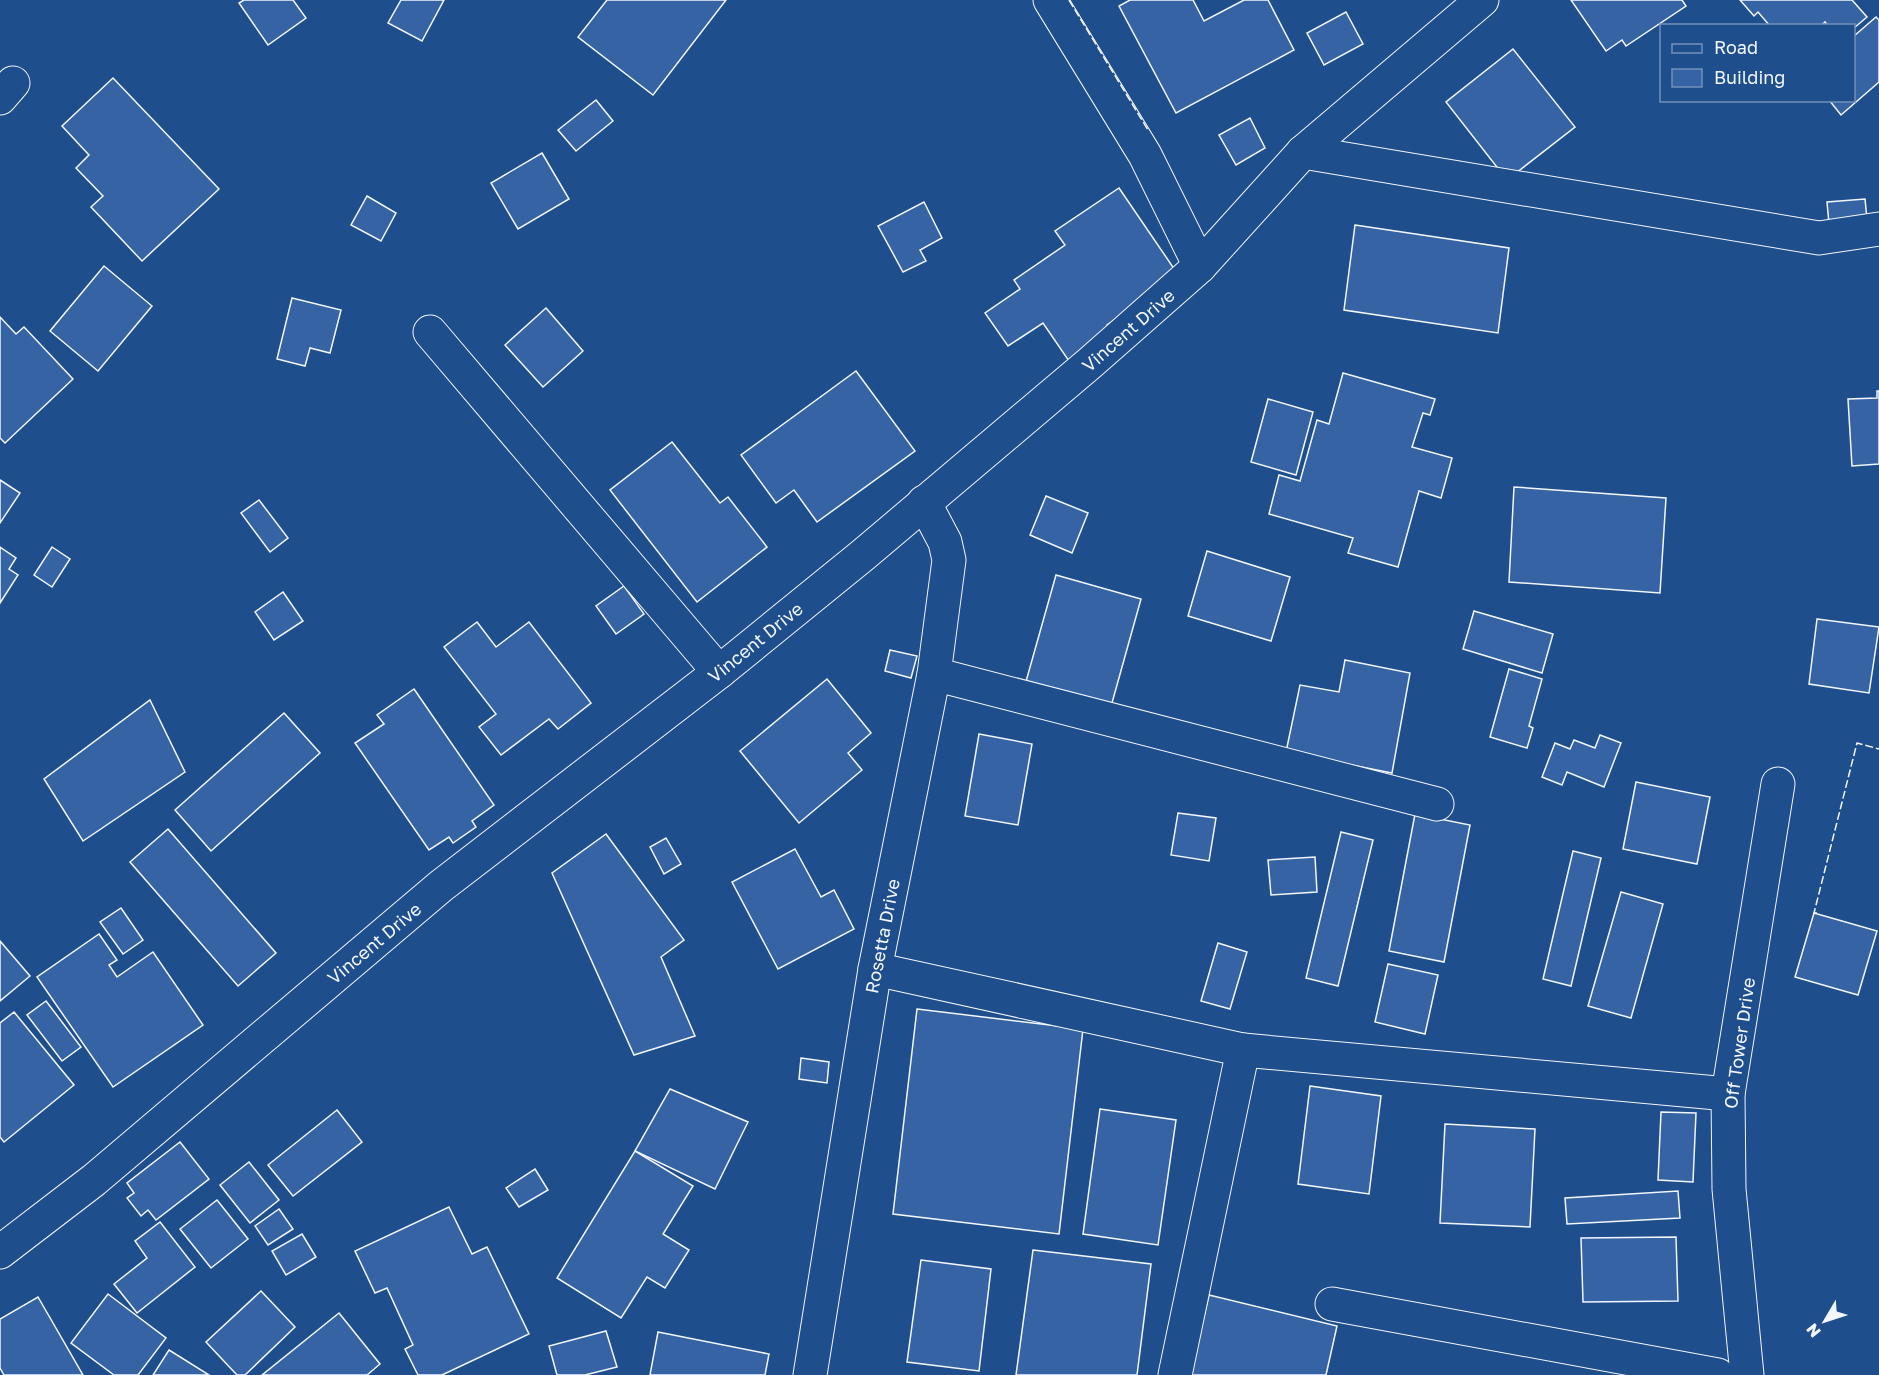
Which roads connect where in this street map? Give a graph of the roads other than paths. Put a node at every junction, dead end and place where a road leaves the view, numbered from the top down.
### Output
1 (1050, 0) edge
2 (1482, 0) edge
3 (1303, 152) junction
4 (1879, 228) edge
5 (1200, 266) junction
6 (430, 332) dead end
7 (924, 502) junction
8 (719, 672) junction
9 (934, 674) junction
10 (1778, 784) dead end
11 (1437, 804) dead end
12 (875, 969) junction
13 (1243, 1050) junction
14 (1728, 1094) junction
15 (0, 1252) edge
16 (1332, 1304) dead end
17 (810, 1375) edge
18 (1175, 1375) edge
19 (1718, 1375) edge
20 (1747, 1375) edge

1 - 5 street
2 - 3 street, Vincent Drive
3 - 4 street
3 - 5 street, Vincent Drive
5 - 7 street, Vincent Drive
6 - 8 street
7 - 8 street, Vincent Drive
7 - 9 street, Rosetta Drive
8 - 15 street, Vincent Drive
9 - 11 street
9 - 12 street, Rosetta Drive
10 - 14 street, Off Tower Drive
12 - 13 street
12 - 17 street, Rosetta Drive
13 - 14 street
13 - 18 street
14 - 20 street, Off Tower Drive
16 - 19 street

